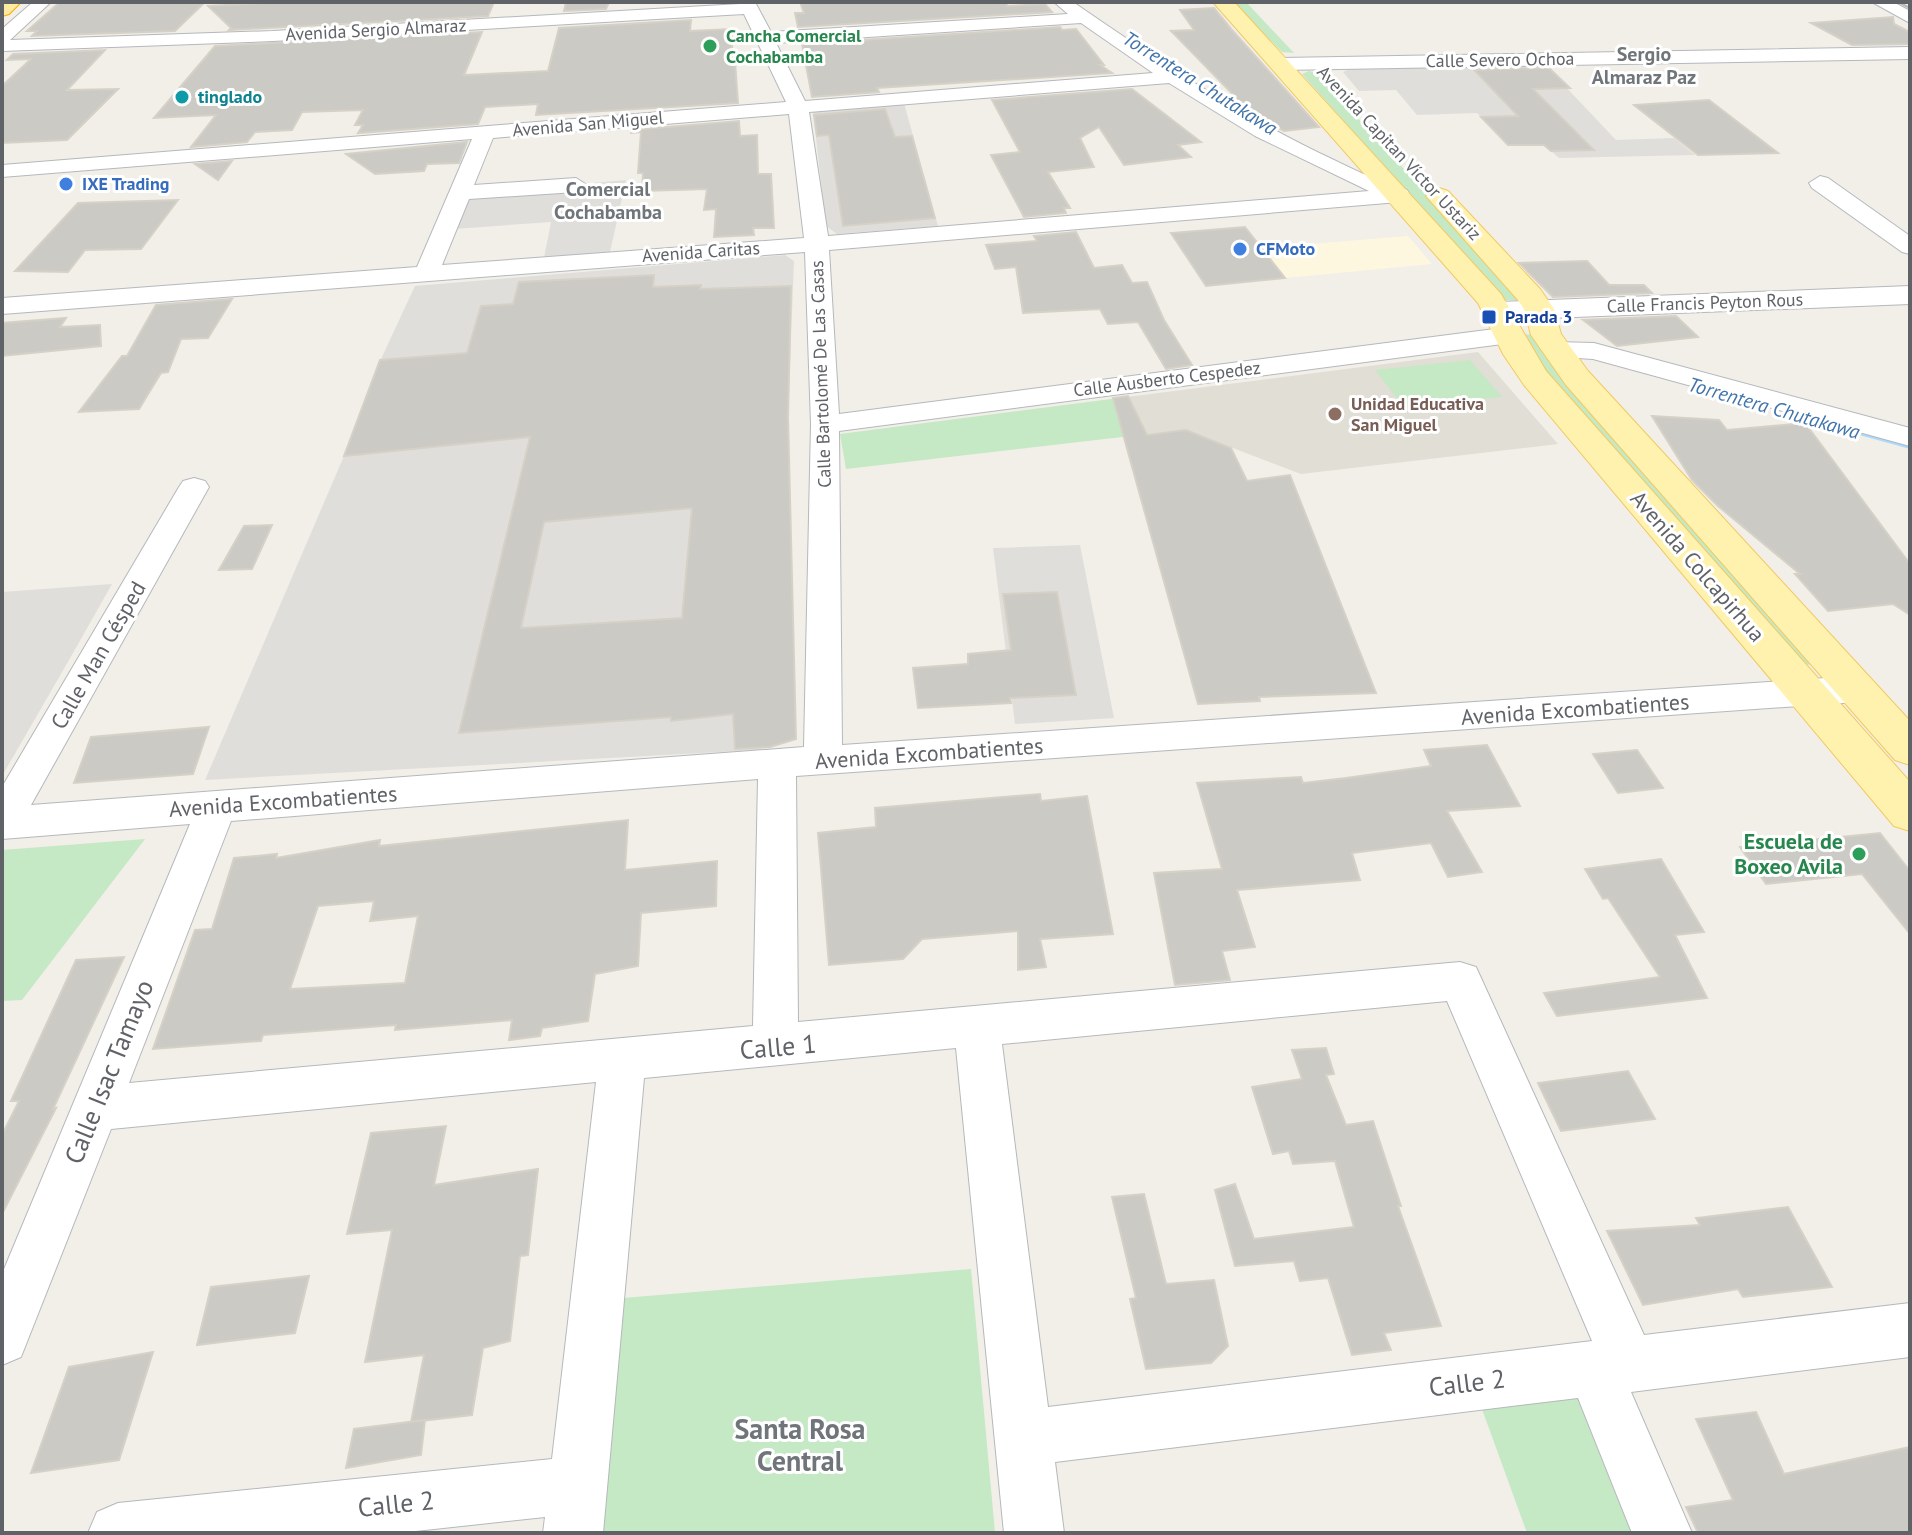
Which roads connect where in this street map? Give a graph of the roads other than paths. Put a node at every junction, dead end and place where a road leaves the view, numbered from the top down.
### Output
1 (11, 2) edge
2 (43, 2) edge
3 (1062, 2) edge
4 (1223, 2) edge
5 (1880, 2) edge
6 (748, 6) edge
7 (2, 10) edge
8 (1084, 10) edge
9 (1910, 18) edge
10 (2, 38) edge
11 (765, 38) junction
12 (1295, 42) dead end
13 (2, 46) edge
14 (1910, 53) edge
15 (1316, 62) junction
16 (1282, 64) junction
17 (1167, 72) junction
18 (1337, 86) dead end
19 (797, 103) junction
20 (485, 133) junction
21 (1364, 156) junction
22 (2, 164) edge
23 (2, 171) edge
24 (1423, 178) dead end
25 (1820, 183) dead end
26 (576, 185) dead end
27 (459, 193) junction
28 (1399, 195) junction
29 (817, 244) junction
30 (1910, 247) edge
31 (427, 273) junction
32 (1910, 295) edge
33 (2, 306) edge
34 (1539, 309) junction
35 (1504, 323) junction
36 (1566, 364) junction
37 (825, 424) junction
38 (1910, 437) edge
39 (1910, 456) edge
40 (194, 487) dead end
41 (1856, 689) junction
42 (1809, 694) junction
43 (1910, 749) edge
44 (823, 760) junction
45 (777, 763) junction
46 (217, 806) junction
47 (1910, 813) edge
48 (2, 822) edge
49 (977, 1028) junction
50 (775, 1047) junction
51 (622, 1061) junction
52 (95, 1108) junction
53 (1910, 1330) edge
54 (2, 1338) edge
55 (1611, 1366) junction
56 (1023, 1438) junction
57 (576, 1509) edge
58 (118, 1533) edge
59 (1034, 1533) edge
60 (1662, 1533) edge

1 - 7 highway
2 - 10 street
3 - 8 street
4 - 16 main road, Avenida Capitan Víctor Ustariz
5 - 9 street
6 - 11 street, Calle Bartolomé De Las Casas
6 - 13 street, Avenida Sergio Almaraz
8 - 11 street
8 - 17 street
8 - 21 street
11 - 19 street, Calle Bartolomé De Las Casas
12 - 15 main road, Avenida Capitan Víctor Ustariz
14 - 15 street, Calle Severo Ochoa
15 - 16 street, Calle Severo Ochoa
15 - 18 main road, Avenida Capitan Víctor Ustariz
16 - 21 main road, Avenida Capitan Víctor Ustariz
17 - 19 street, Avenida San Miguel
17 - 28 street
19 - 20 street, Avenida San Miguel
19 - 22 street, Avenida San Miguel
19 - 29 street, Calle Bartolomé De Las Casas
20 - 23 street, Avenida San Miguel
20 - 27 street
21 - 28 main road, Avenida Capitan Víctor Ustariz
24 - 34 main road, Avenida Capitan Víctor Ustariz
25 - 30 street
26 - 27 street
27 - 31 street
28 - 29 street, Avenida Caritas
28 - 35 main road, Avenida Capitan Víctor Ustariz
29 - 31 street, Avenida Caritas
29 - 37 street, Calle Bartolomé De Las Casas
31 - 33 street, Avenida Caritas
32 - 34 street, Calle Francis Peyton Rous
34 - 35 street, Calle Francis Peyton Rous
34 - 36 main road, Avenida Colcapirhua
35 - 37 street, Calle Ausberto Cespedez
35 - 42 main road, Avenida Colcapirhua
36 - 38 street
36 - 39 street
36 - 41 main road, Avenida Colcapirhua
37 - 44 street, Calle Bartolomé De Las Casas
40 - 48 street, Calle Man Césped
41 - 42 street, Avenida Excombatientes
41 - 43 main road, Avenida Colcapirhua
42 - 44 street, Avenida Excombatientes
42 - 47 main road, Avenida Colcapirhua
44 - 45 street, Avenida Excombatientes
45 - 46 street, Avenida Excombatientes
45 - 50 street
46 - 48 street, Avenida Excombatientes
46 - 52 street, Calle Isac Tamayo
49 - 50 street, Calle 1
49 - 55 street, Calle 1
49 - 56 street
50 - 51 street, Calle 1
51 - 52 street, Calle 1
51 - 57 street
52 - 54 street, Calle Isac Tamayo
53 - 55 street, Calle 2
55 - 56 street, Calle 2
55 - 60 street
56 - 59 street
57 - 58 street, Calle 2

